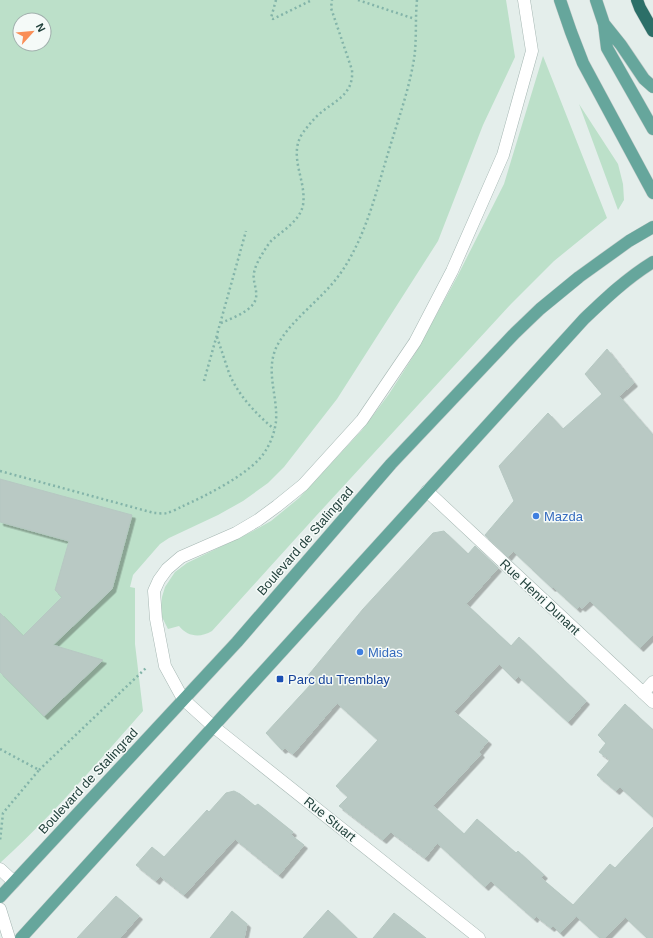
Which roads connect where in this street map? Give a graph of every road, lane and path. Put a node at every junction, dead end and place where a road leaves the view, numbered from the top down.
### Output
1 (276, 0) edge
2 (312, 0) edge
3 (332, 0) edge
4 (358, 0) edge
5 (417, 0) edge
6 (524, 0) edge
7 (560, 0) edge
8 (596, 0) edge
9 (637, 0) edge
10 (415, 19) junction
11 (604, 24) junction
12 (653, 31) edge
13 (653, 87) edge
14 (653, 129) edge
15 (653, 193) edge
16 (653, 227) edge
17 (246, 232) dead end
18 (653, 262) edge
19 (221, 322) junction
20 (217, 336) junction
21 (204, 380) dead end
22 (275, 429) junction
23 (0, 471) edge
24 (427, 491) junction
25 (147, 667) dead end
26 (653, 682) edge
27 (643, 693) junction
28 (183, 699) junction
29 (653, 702) edge
30 (214, 727) junction
31 (0, 749) edge
32 (39, 770) junction
33 (0, 841) edge
34 (0, 869) edge
35 (14, 882) junction
36 (0, 897) edge
37 (0, 908) edge
38 (9, 938) edge
39 (21, 938) edge
40 (479, 938) edge

1 - 2 path
3 - 19 path
4 - 10 path
5 - 10 path
6 - 28 street, Rue Stuart
7 - 15 main road
8 - 11 main road
9 - 12 highway
10 - 22 path
11 - 13 main road
11 - 14 main road
16 - 28 main road, Boulevard de Stalingrad
17 - 19 path
18 - 24 main road
19 - 20 path
20 - 21 path
20 - 22 path
22 - 23 path
24 - 27 street, Rue Henri Dunant
24 - 30 main road
25 - 32 path
26 - 27 street
27 - 29 street, Rue Henri Dunant
28 - 30 street, Rue Stuart
28 - 35 main road, Boulevard de Stalingrad
30 - 39 main road
30 - 40 street, Rue Stuart
31 - 32 path
32 - 33 path
34 - 35 street
35 - 36 main road, Boulevard de Stalingrad
37 - 38 street

